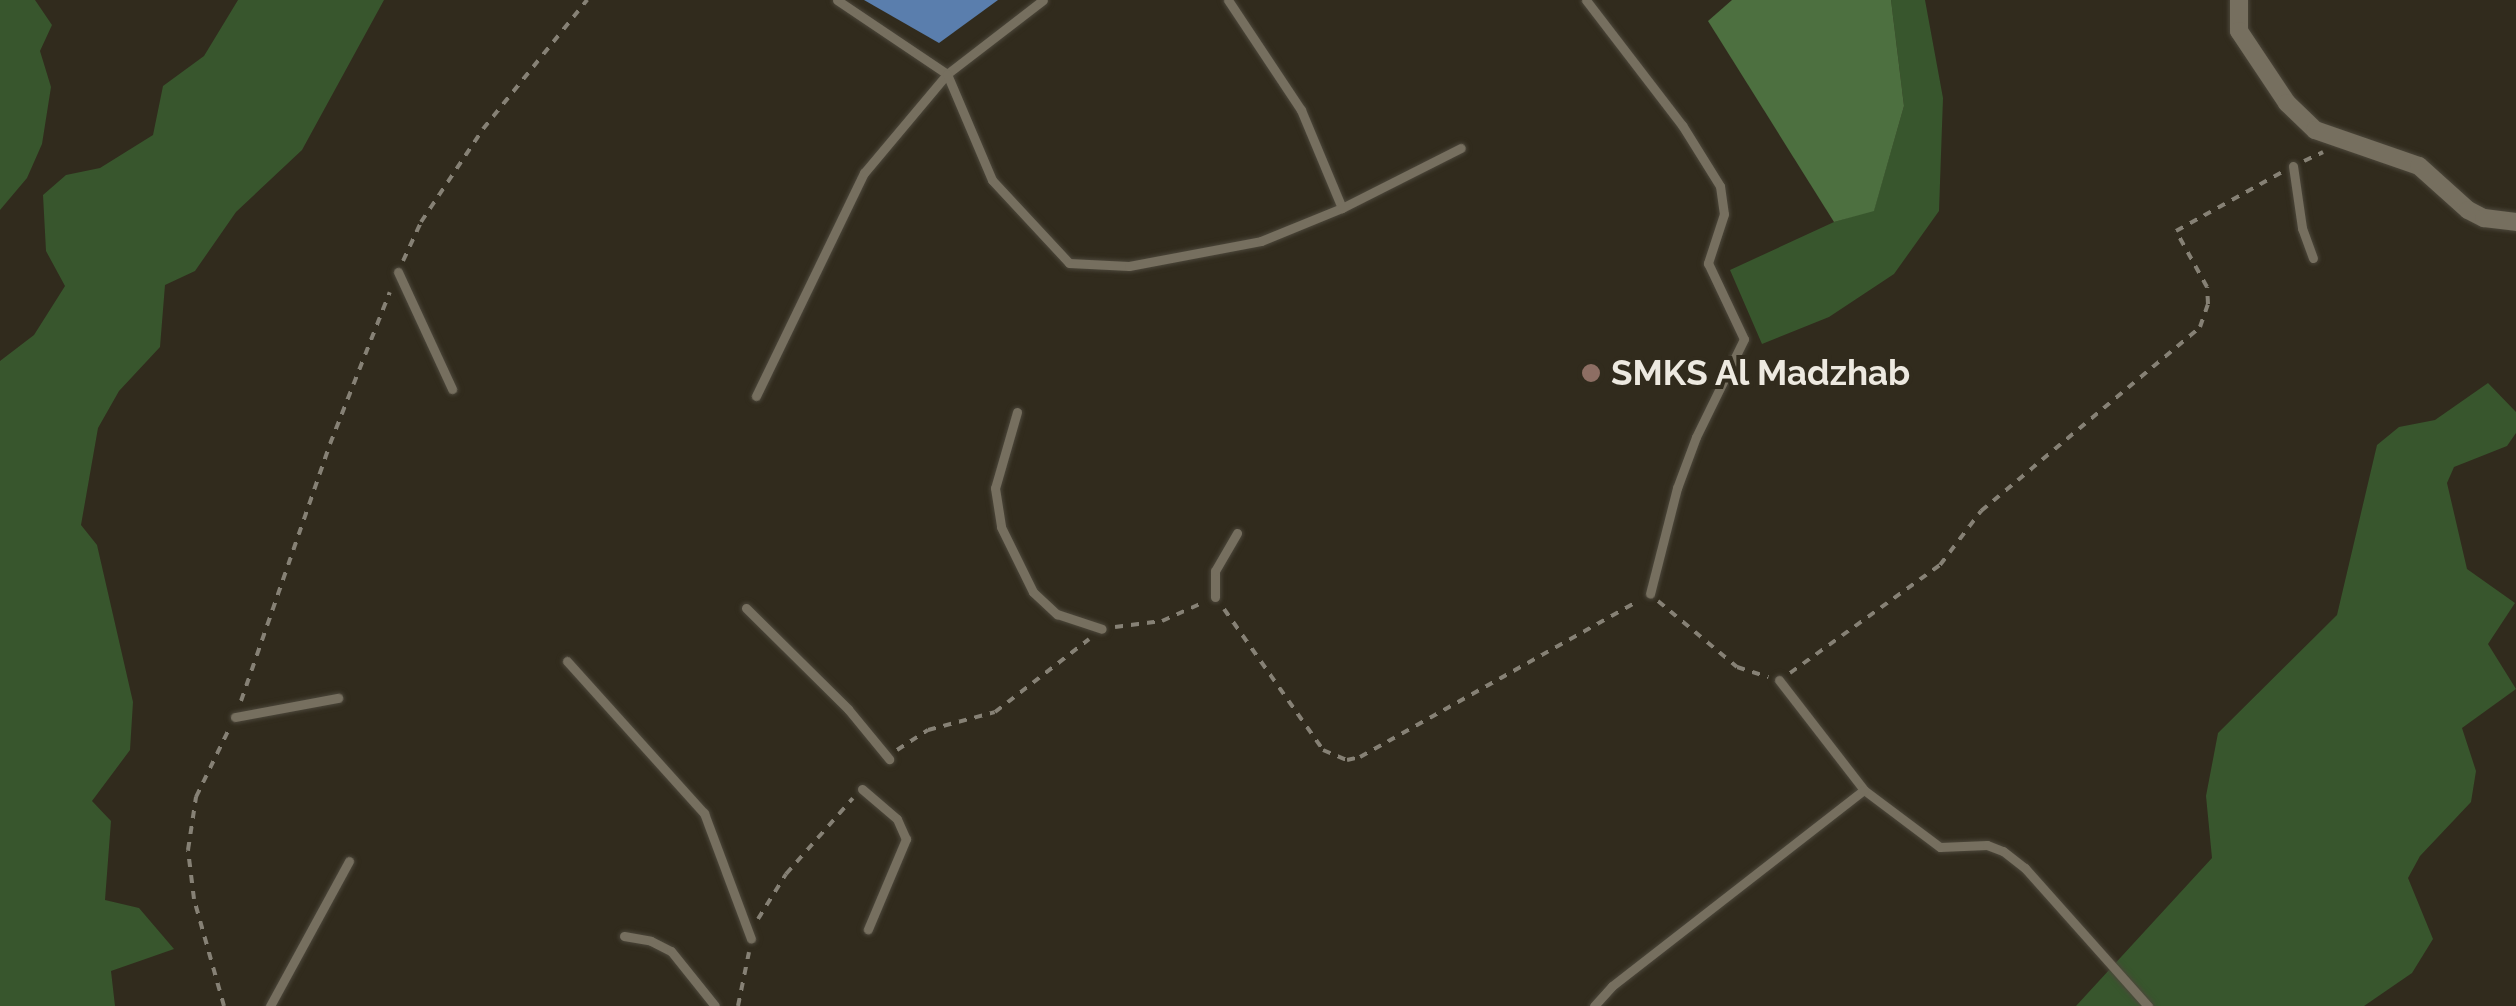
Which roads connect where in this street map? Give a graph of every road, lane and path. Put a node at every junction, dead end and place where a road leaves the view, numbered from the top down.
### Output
1 (588, 0) edge
2 (837, 0) edge
3 (1043, 0) edge
4 (1228, 0) edge
5 (1586, 0) edge
6 (2239, 0) edge
7 (947, 74) junction
8 (2342, 142) junction
9 (1461, 148) dead end
10 (2292, 166) junction
11 (1342, 208) junction
12 (2516, 222) edge
13 (2313, 258) dead end
14 (398, 272) junction
15 (452, 389) dead end
16 (756, 396) dead end
17 (1017, 412) dead end
18 (1237, 532) dead end
19 (1650, 594) junction
20 (1215, 598) junction
21 (746, 608) dead end
22 (1102, 629) junction
23 (567, 661) dead end
24 (1779, 680) junction
25 (338, 698) dead end
26 (235, 717) junction
27 (889, 759) joint
28 (862, 788) joint
29 (1864, 790) junction
30 (349, 861) dead end
31 (868, 929) dead end
32 (624, 936) dead end
33 (751, 939) junction
34 (224, 1006) edge
35 (270, 1006) edge
36 (714, 1006) edge
37 (738, 1006) edge
38 (1594, 1006) edge
39 (2148, 1006) edge

1 - 14 path
2 - 7 lane
3 - 7 lane
4 - 11 lane
5 - 19 lane
6 - 8 street
7 - 11 lane
7 - 16 lane
8 - 10 path
8 - 12 street
9 - 11 lane
10 - 13 lane
10 - 24 path
14 - 15 lane
14 - 26 path
17 - 22 lane
18 - 20 lane
19 - 20 path
19 - 24 path
20 - 22 path
21 - 27 lane
22 - 27 path
23 - 33 lane
24 - 29 lane
25 - 26 lane
26 - 34 path
28 - 31 lane
28 - 33 path
29 - 38 lane
29 - 39 lane
30 - 35 lane
32 - 36 lane
33 - 37 path

